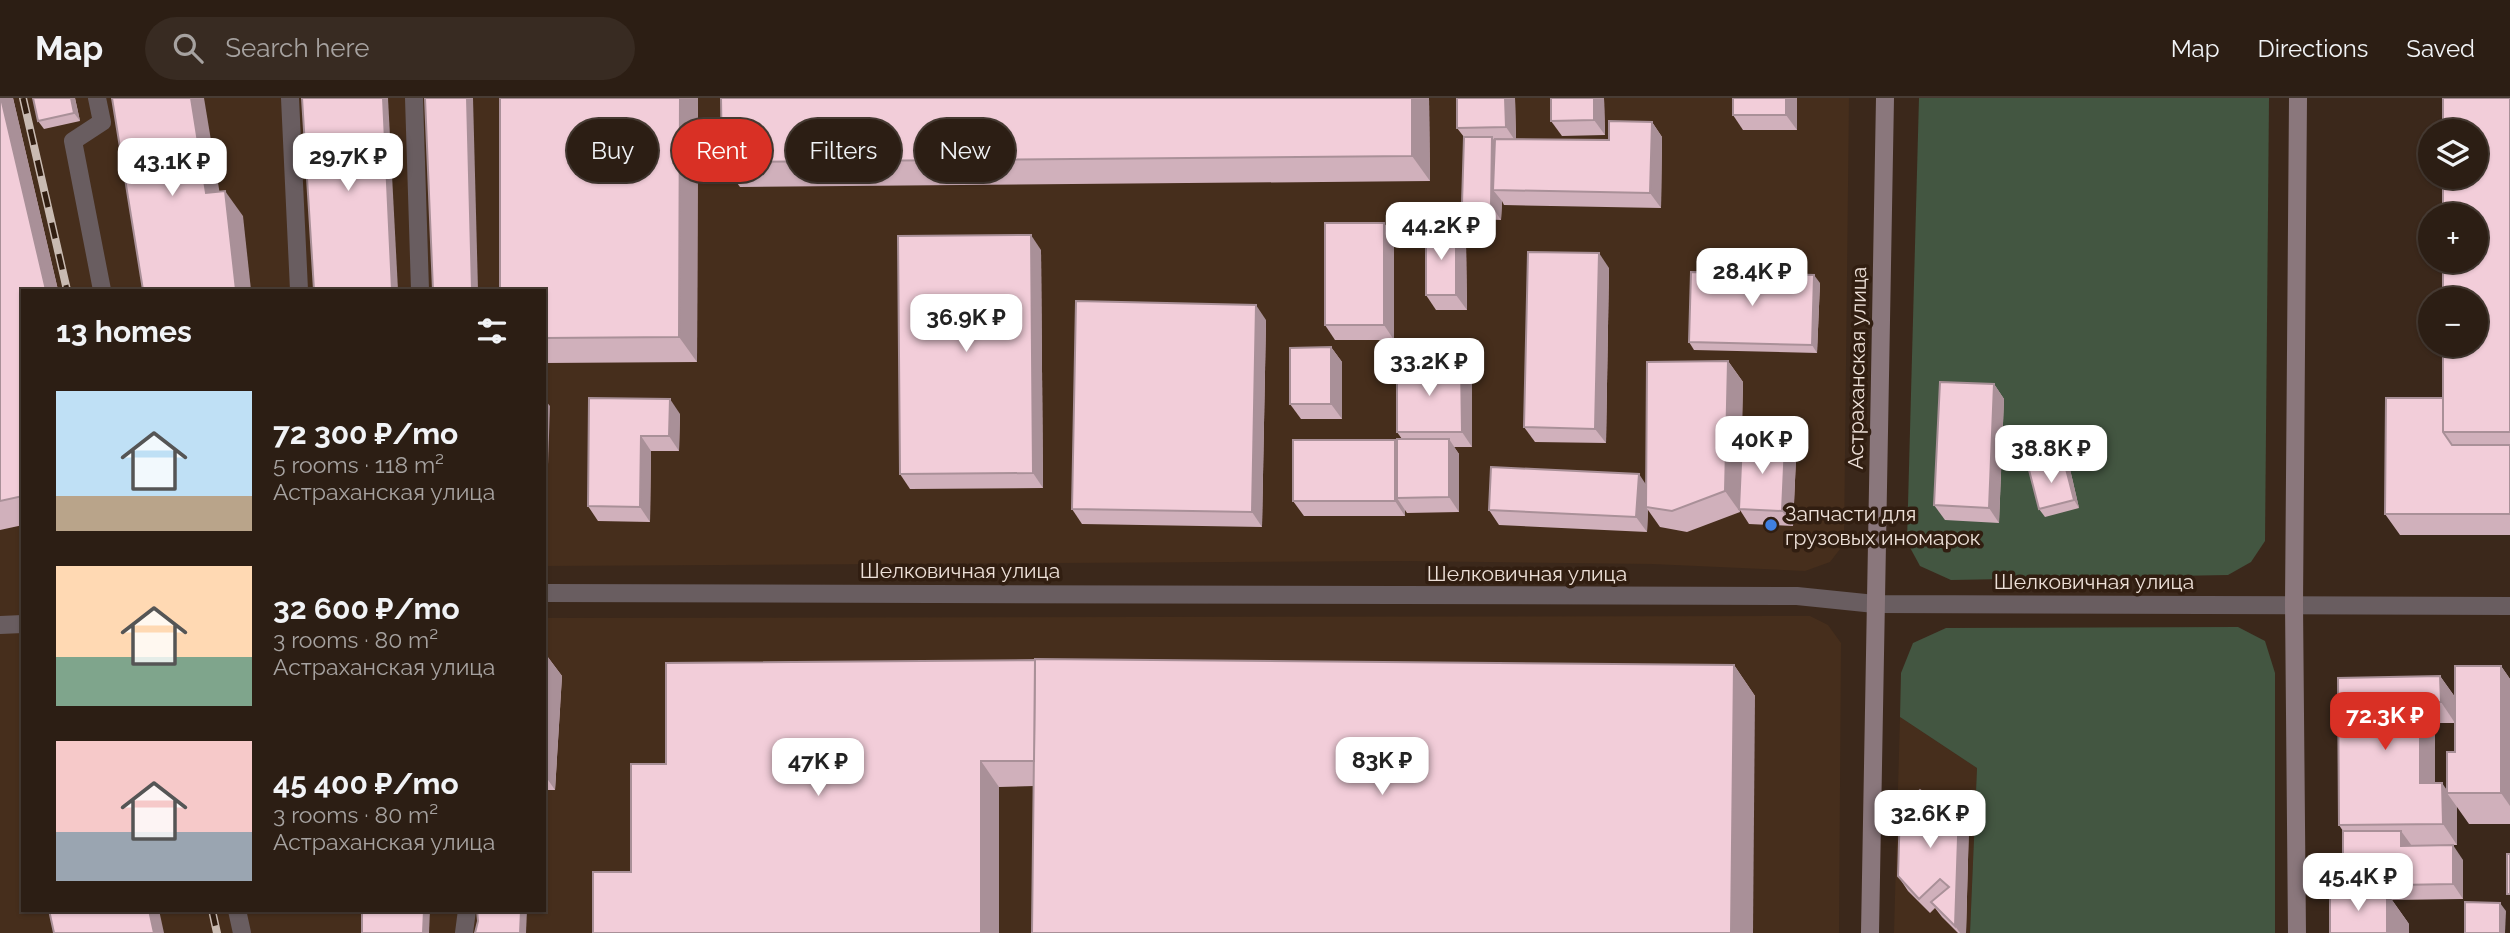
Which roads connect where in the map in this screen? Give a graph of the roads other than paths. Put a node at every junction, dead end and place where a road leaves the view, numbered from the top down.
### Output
1 (97, 98) edge
2 (290, 98) edge
3 (414, 98) edge
4 (1885, 98) edge
5 (2298, 98) edge
6 (102, 289) edge
7 (299, 289) edge
8 (420, 289) edge
9 (546, 593) edge
10 (1875, 604) junction
11 (2294, 604) junction
12 (2510, 606) edge
13 (21, 624) edge
14 (0, 625) edge
15 (237, 912) edge
16 (467, 912) edge
17 (242, 933) edge
18 (464, 933) edge
19 (1870, 933) edge
20 (2297, 933) edge

1 - 6 street
2 - 7 street
3 - 8 street
4 - 10 main road, Астраханская улица
5 - 11 main road
9 - 10 street, Шелковичная улица
10 - 11 street, Шелковичная улица
10 - 19 main road, Астраханская улица
11 - 12 street, Шелковичная улица
11 - 20 main road
13 - 14 street
15 - 17 street
16 - 18 street

